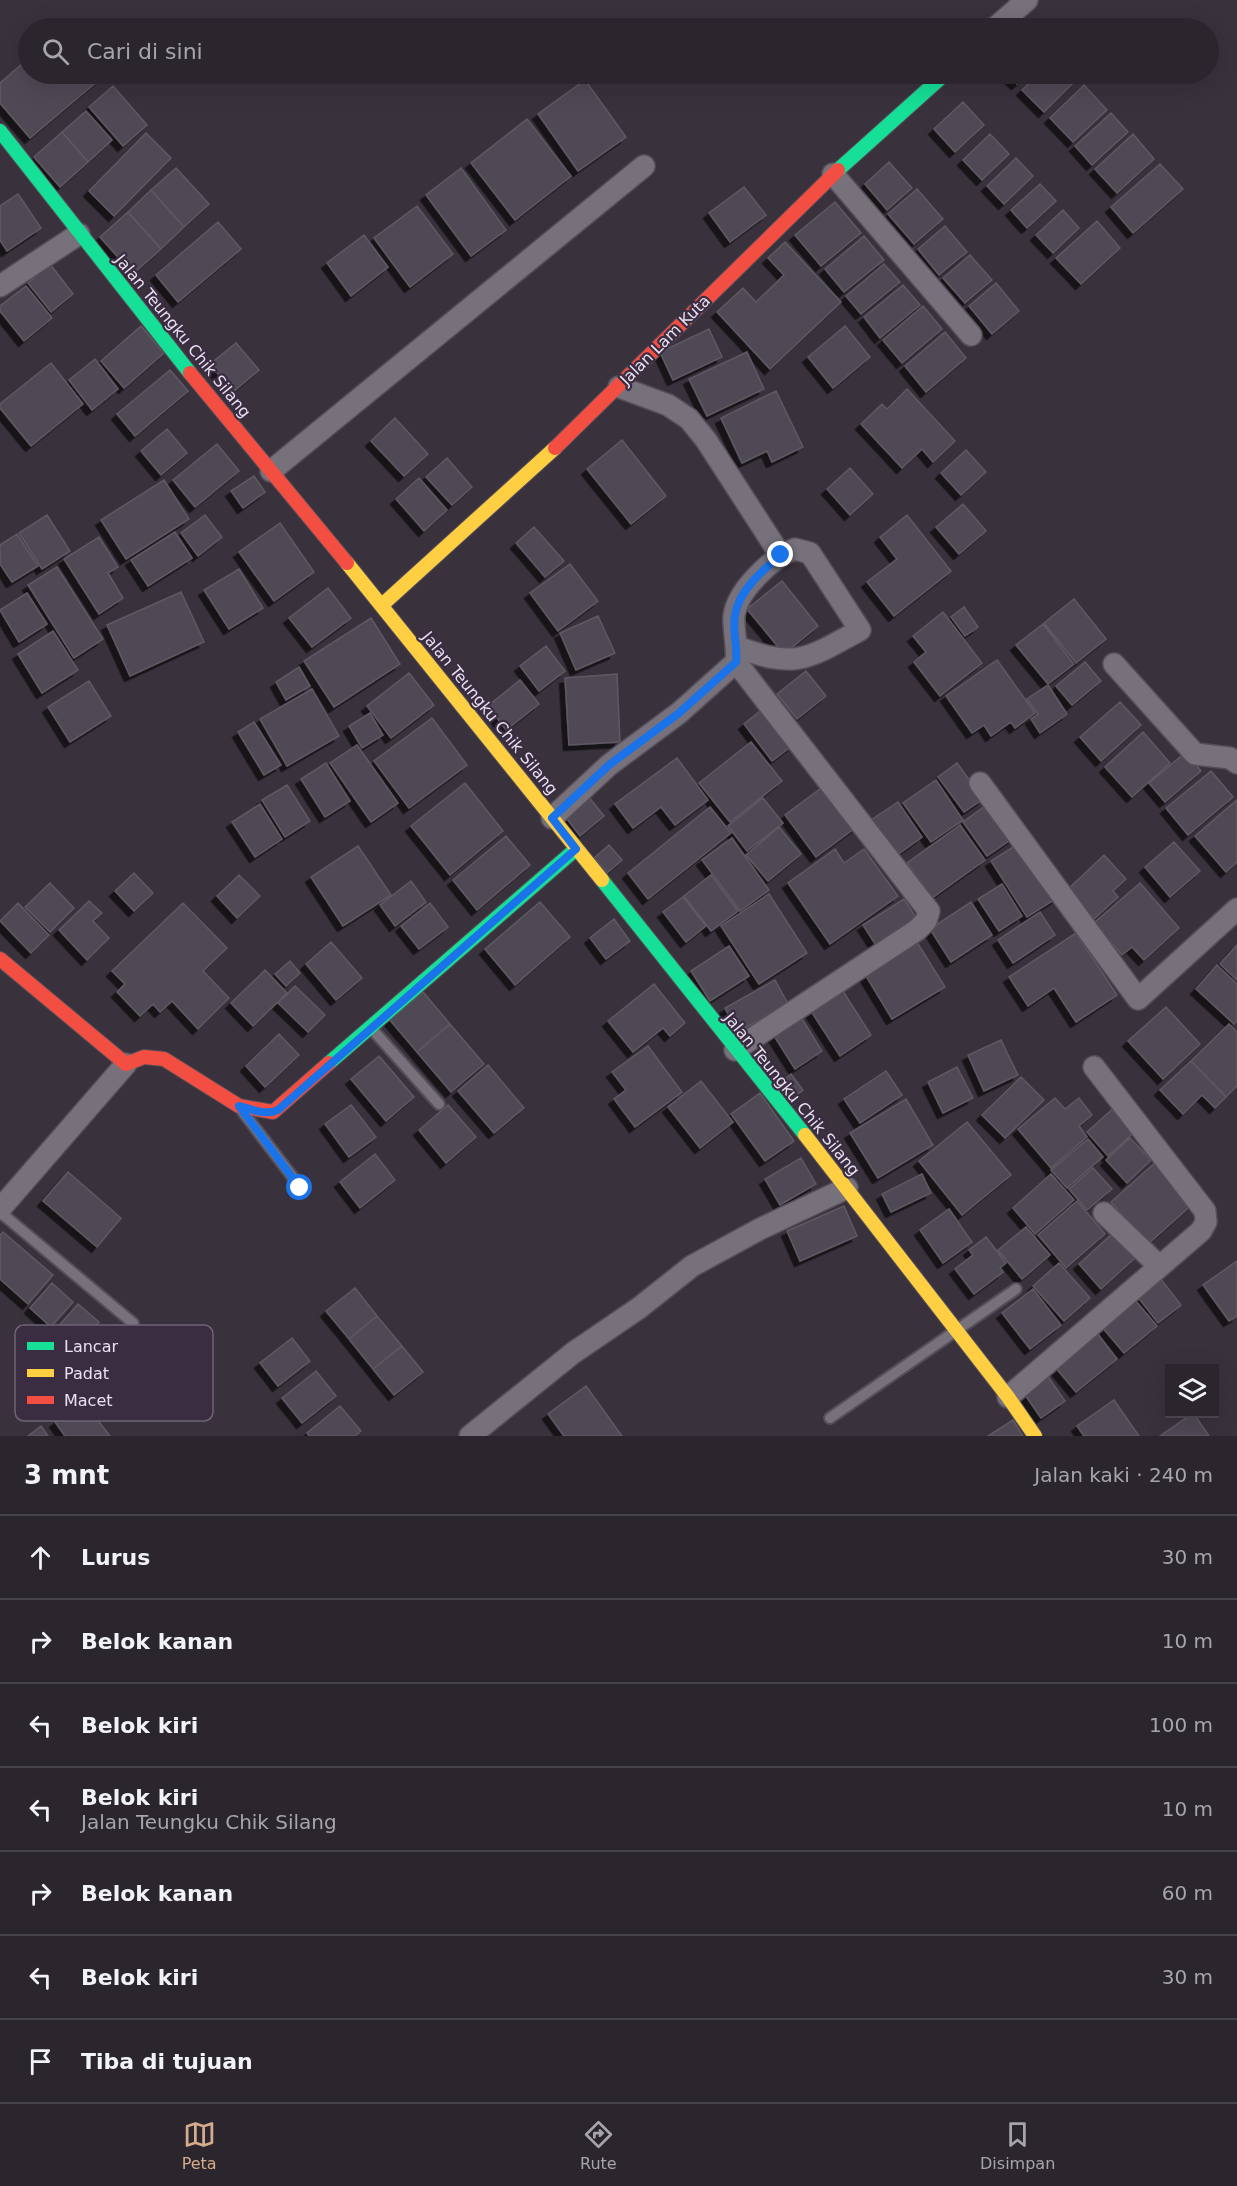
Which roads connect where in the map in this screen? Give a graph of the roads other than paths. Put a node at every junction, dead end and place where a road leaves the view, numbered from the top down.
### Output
1 (1027, 0) edge
2 (1006, 18) edge
3 (934, 84) edge
4 (0, 131) edge
5 (644, 166) dead end
6 (833, 174) junction
7 (79, 234) junction
8 (0, 286) edge
9 (971, 336) dead end
10 (619, 387) junction
11 (271, 471) junction
12 (781, 555) junction
13 (382, 605) junction
14 (737, 655) junction
15 (1114, 664) dead end
16 (1237, 763) edge
17 (980, 783) dead end
18 (552, 818) junction
19 (576, 849) junction
20 (1237, 909) edge
21 (0, 959) edge
22 (371, 1028) junction
23 (735, 1050) junction
24 (126, 1064) junction
25 (1094, 1067) dead end
26 (439, 1104) dead end
27 (239, 1106) junction
28 (300, 1188) dead end
29 (847, 1188) junction
30 (0, 1210) edge
31 (1104, 1213) dead end
32 (1160, 1266) junction
33 (1016, 1289) dead end
34 (133, 1323) dead end
35 (958, 1332) junction
36 (1008, 1396) junction
37 (830, 1418) dead end
38 (470, 1436) edge
39 (1035, 1436) edge

1 - 2 street
3 - 6 street, Jalan Lam Kuta
4 - 7 street, Jalan Teungku Chik Silang
5 - 11 street
6 - 9 street
6 - 10 street, Jalan Lam Kuta
7 - 8 street
7 - 11 street, Jalan Teungku Chik Silang
10 - 12 street
10 - 13 street, Jalan Lam Kuta
11 - 13 street, Jalan Teungku Chik Silang
12 - 14 street
12 - 14 street
13 - 18 street, Jalan Teungku Chik Silang
14 - 18 street
14 - 23 street
15 - 16 street
17 - 20 street
18 - 19 street, Jalan Teungku Chik Silang
19 - 22 street
19 - 23 street, Jalan Teungku Chik Silang
21 - 24 street
22 - 26 lane
22 - 27 street
23 - 29 street, Jalan Teungku Chik Silang
24 - 27 street
24 - 30 street
25 - 32 street
27 - 28 lane
29 - 35 street, Jalan Teungku Chik Silang
29 - 38 street
30 - 34 lane
31 - 32 street
32 - 36 street
33 - 35 lane
35 - 36 street, Jalan Teungku Chik Silang
35 - 37 lane
36 - 39 street, Jalan Teungku Chik Silang

